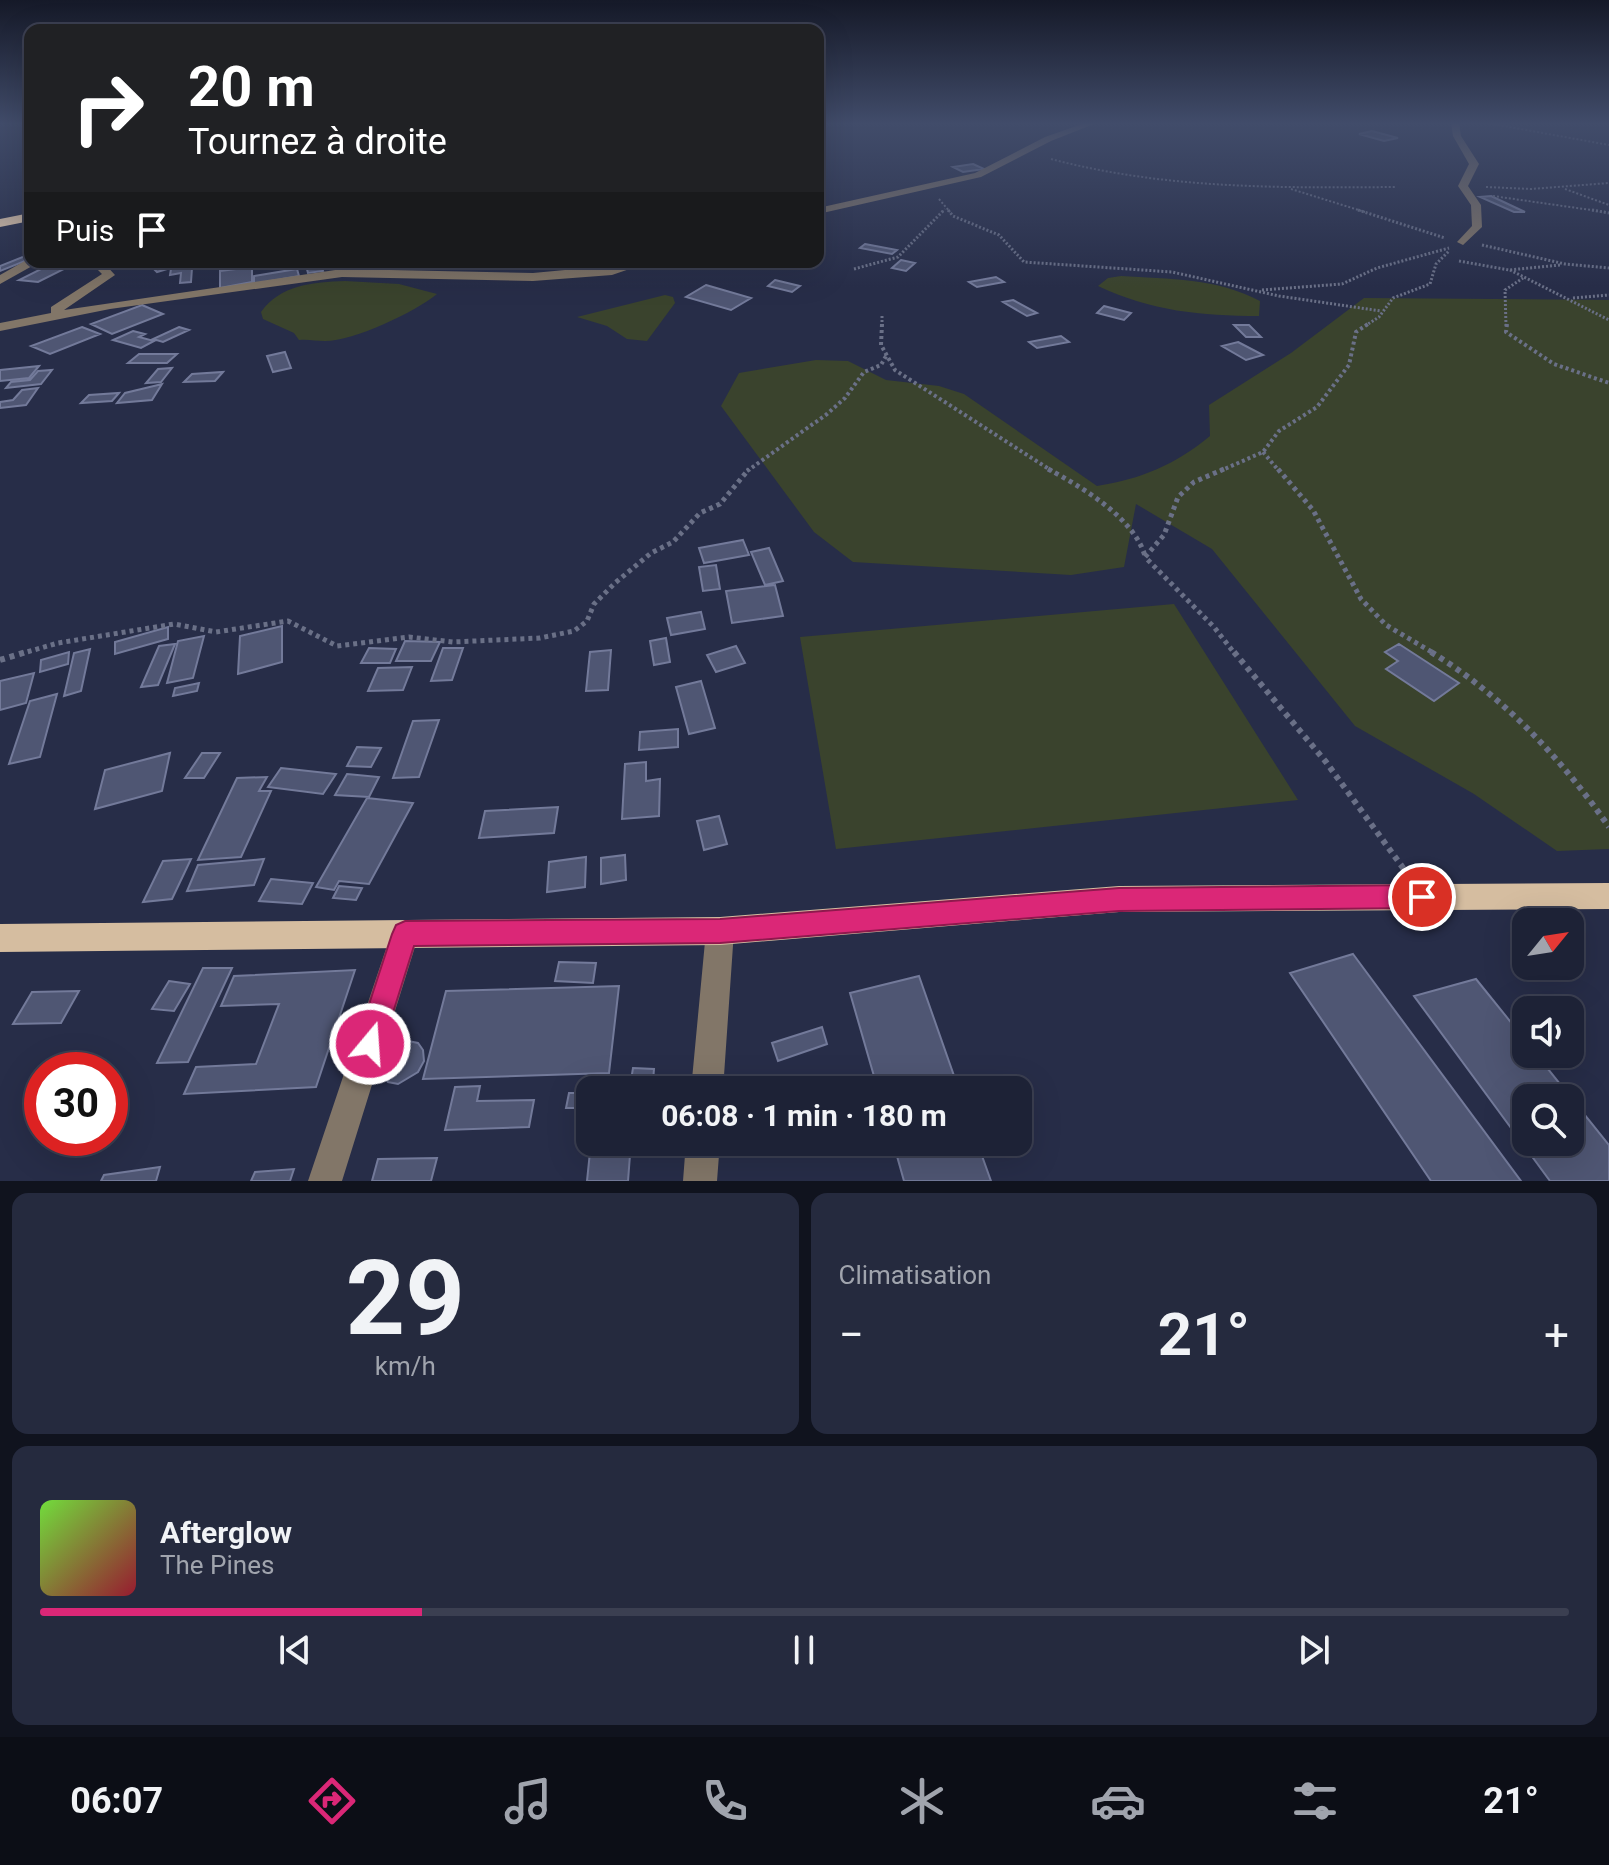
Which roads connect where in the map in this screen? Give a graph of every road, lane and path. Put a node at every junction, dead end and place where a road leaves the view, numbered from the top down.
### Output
1 (968, 177) edge
2 (1124, 177) edge
3 (1467, 177) edge
4 (1609, 183) edge
5 (926, 186) junction
6 (1395, 187) dead end
7 (1562, 188) junction
8 (1465, 189) junction
9 (1609, 205) edge
10 (945, 209) junction
11 (824, 210) edge
12 (1609, 213) edge
13 (24, 218) edge
14 (0, 223) edge
15 (1459, 245) joint
16 (1565, 264) dead end
17 (24, 266) edge
18 (102, 268) edge
19 (623, 268) edge
20 (854, 269) dead end
21 (1509, 270) junction
22 (1523, 278) junction
23 (0, 280) edge
24 (1256, 290) junction
25 (1609, 295) edge
26 (1568, 298) junction
27 (1381, 311) junction
28 (46, 316) junction
29 (882, 316) dead end
30 (1609, 320) edge
31 (0, 327) edge
32 (886, 356) junction
33 (1609, 383) edge
34 (1263, 452) junction
35 (1145, 557) junction
36 (0, 660) edge
37 (1609, 827) edge
38 (1609, 896) edge
39 (1422, 897) junction
40 (720, 931) junction
41 (405, 934) junction
42 (0, 938) edge
43 (708, 1076) edge
44 (702, 1156) edge
45 (325, 1181) edge
46 (700, 1181) edge

1 - 5 street
2 - 6 path
3 - 8 street
4 - 7 path
5 - 10 path
5 - 11 street
7 - 8 path
7 - 9 path
8 - 12 path
8 - 15 street
10 - 20 path
10 - 24 path
13 - 14 highway
15 - 24 path
16 - 21 path
17 - 23 street
18 - 28 street
19 - 28 street
21 - 22 path
21 - 27 path
22 - 26 path
22 - 33 path
24 - 27 path
25 - 26 path
26 - 30 path
27 - 34 path
28 - 31 street
29 - 32 path
32 - 35 path
32 - 36 path
34 - 35 path
34 - 37 path
35 - 39 path
38 - 39 main road
39 - 40 main road
40 - 41 main road
40 - 43 street
41 - 42 main road
41 - 45 street
44 - 46 street

